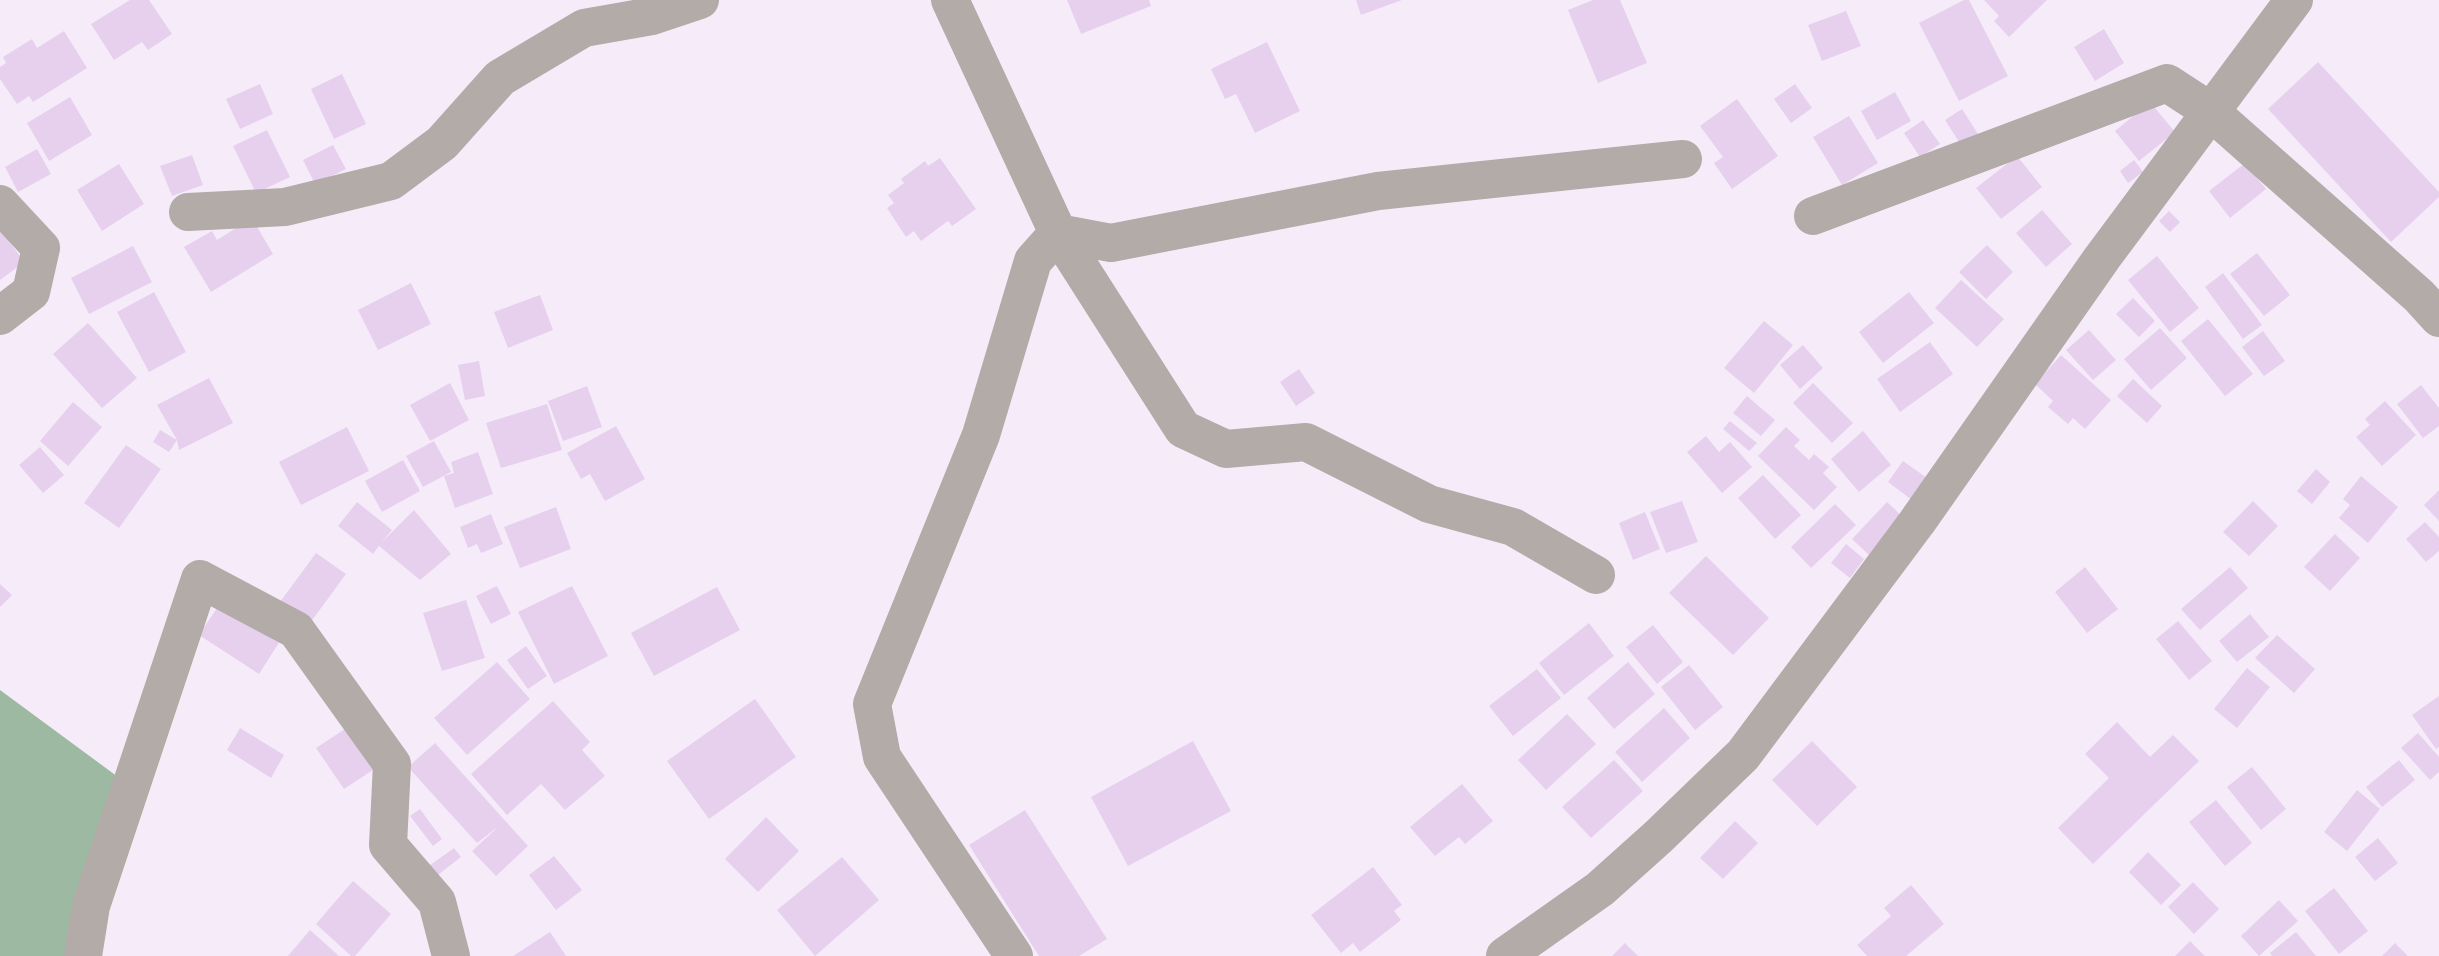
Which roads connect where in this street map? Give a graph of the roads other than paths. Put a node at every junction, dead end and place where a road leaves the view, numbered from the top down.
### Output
1 (700, 0) edge
2 (950, 0) edge
3 (2294, 0) edge
4 (2210, 111) junction
5 (1683, 159) dead end
6 (0, 204) edge
7 (188, 212) dead end
8 (1813, 216) dead end
9 (1058, 233) junction
10 (0, 316) edge
11 (2439, 318) edge
12 (1596, 575) dead end
13 (83, 956) edge
14 (451, 956) edge
15 (1014, 956) edge
16 (1505, 956) edge

1 - 7 street
2 - 9 street
3 - 4 street
4 - 8 street
4 - 11 street
4 - 16 street
5 - 9 street
6 - 10 street
9 - 12 street
9 - 15 street
13 - 14 street

